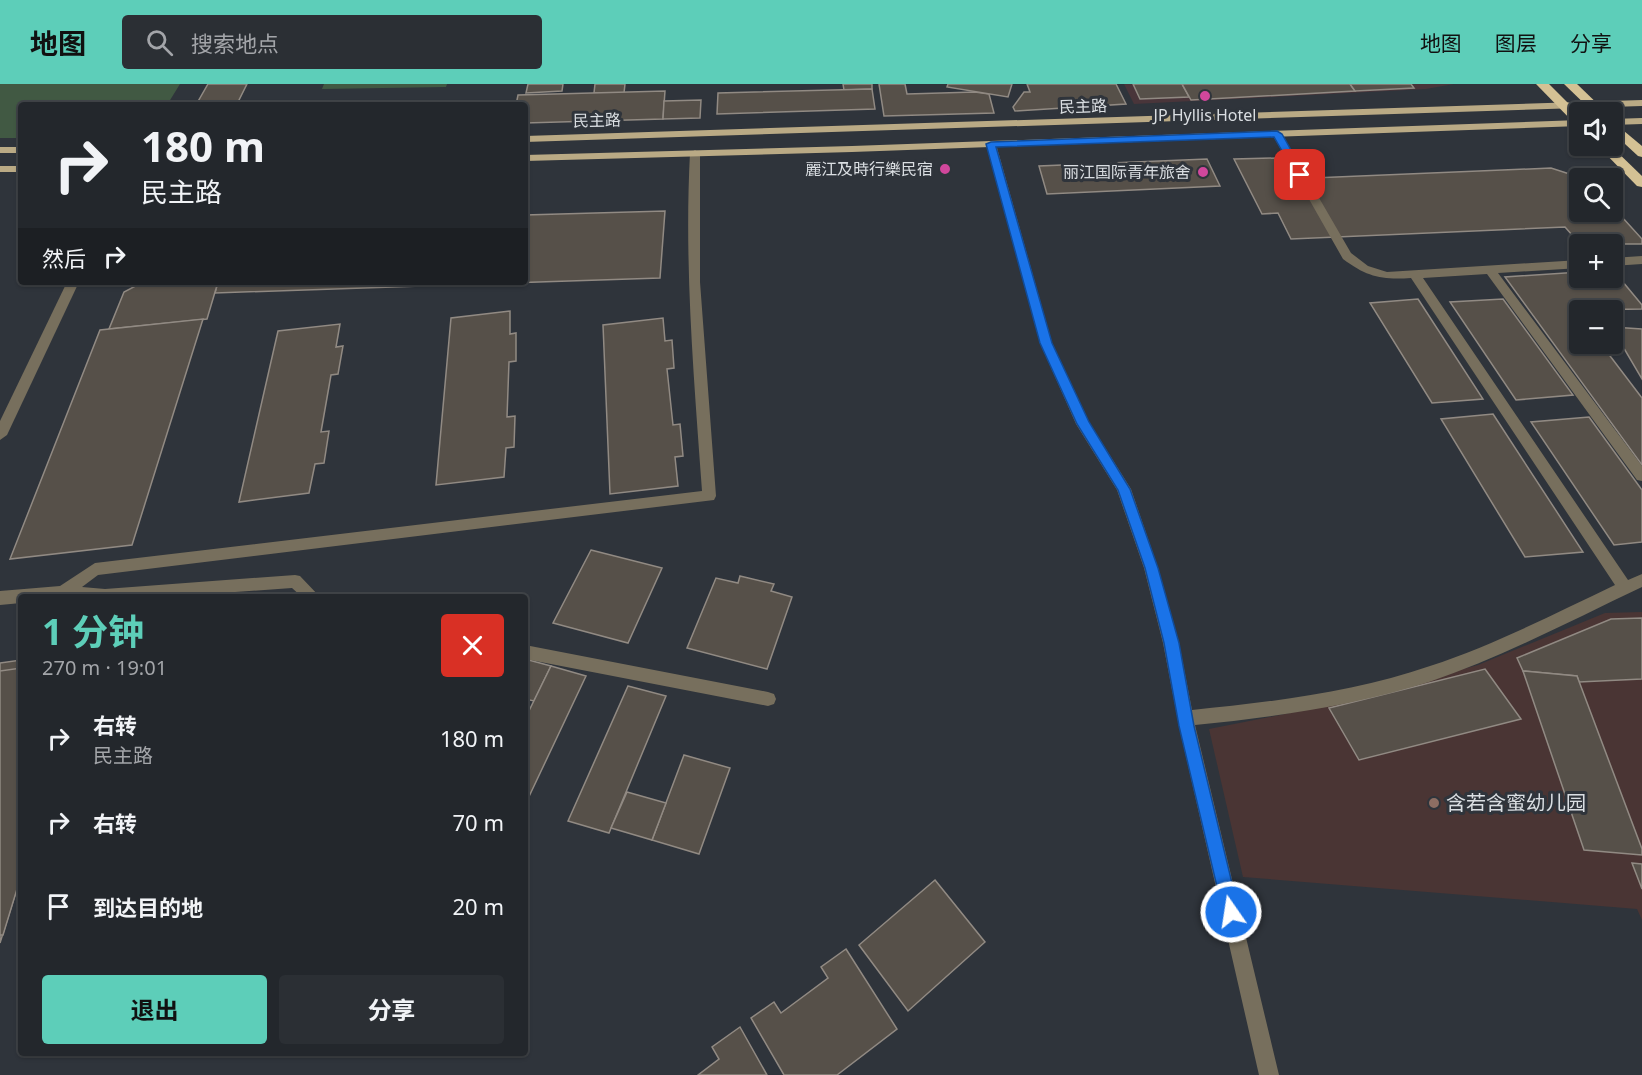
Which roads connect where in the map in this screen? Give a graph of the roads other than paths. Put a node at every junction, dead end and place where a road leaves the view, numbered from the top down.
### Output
1 (1542, 84) edge
2 (1570, 84) edge
3 (1589, 102) edge
4 (1642, 103) edge
5 (1623, 105) edge
6 (1564, 106) junction
7 (1569, 106) edge
8 (1569, 111) edge
9 (1642, 121) edge
10 (1569, 123) edge
11 (1623, 123) edge
12 (1277, 134) junction
13 (1623, 135) edge
14 (528, 138) edge
15 (991, 144) junction
16 (0, 150) edge
17 (18, 150) edge
18 (695, 153) junction
19 (1642, 153) edge
20 (1614, 156) edge
21 (528, 158) edge
22 (0, 169) edge
23 (18, 169) edge
24 (1642, 183) edge
25 (1642, 260) edge
26 (1623, 261) edge
27 (1569, 265) edge
28 (1491, 270) junction
29 (1415, 274) junction
30 (72, 285) edge
31 (0, 435) edge
32 (1642, 476) edge
33 (1642, 580) edge
34 (1625, 588) junction
35 (63, 592) junction
36 (42, 594) edge
37 (91, 594) edge
38 (119, 594) edge
39 (309, 594) edge
40 (18, 596) edge
41 (0, 598) edge
42 (528, 653) edge
43 (768, 699) dead end
44 (1186, 718) junction
45 (1269, 1075) edge

1 - 6 highway
2 - 3 highway
4 - 5 main road, 民主路
6 - 7 main road, 民主路
6 - 8 highway
6 - 14 main road, 民主路
9 - 11 main road
10 - 12 main road, 民主路
12 - 15 main road, 民主路
12 - 29 street
13 - 19 highway
15 - 18 main road, 民主路
15 - 44 street
16 - 17 main road
18 - 21 main road, 民主路
18 - 35 street
20 - 24 highway
22 - 23 main road
25 - 26 street
27 - 28 street
28 - 29 street
28 - 32 street
29 - 34 street
30 - 31 street
33 - 34 street
34 - 44 street
35 - 36 street
35 - 37 street
38 - 39 street
40 - 41 street
42 - 43 street
44 - 45 street

